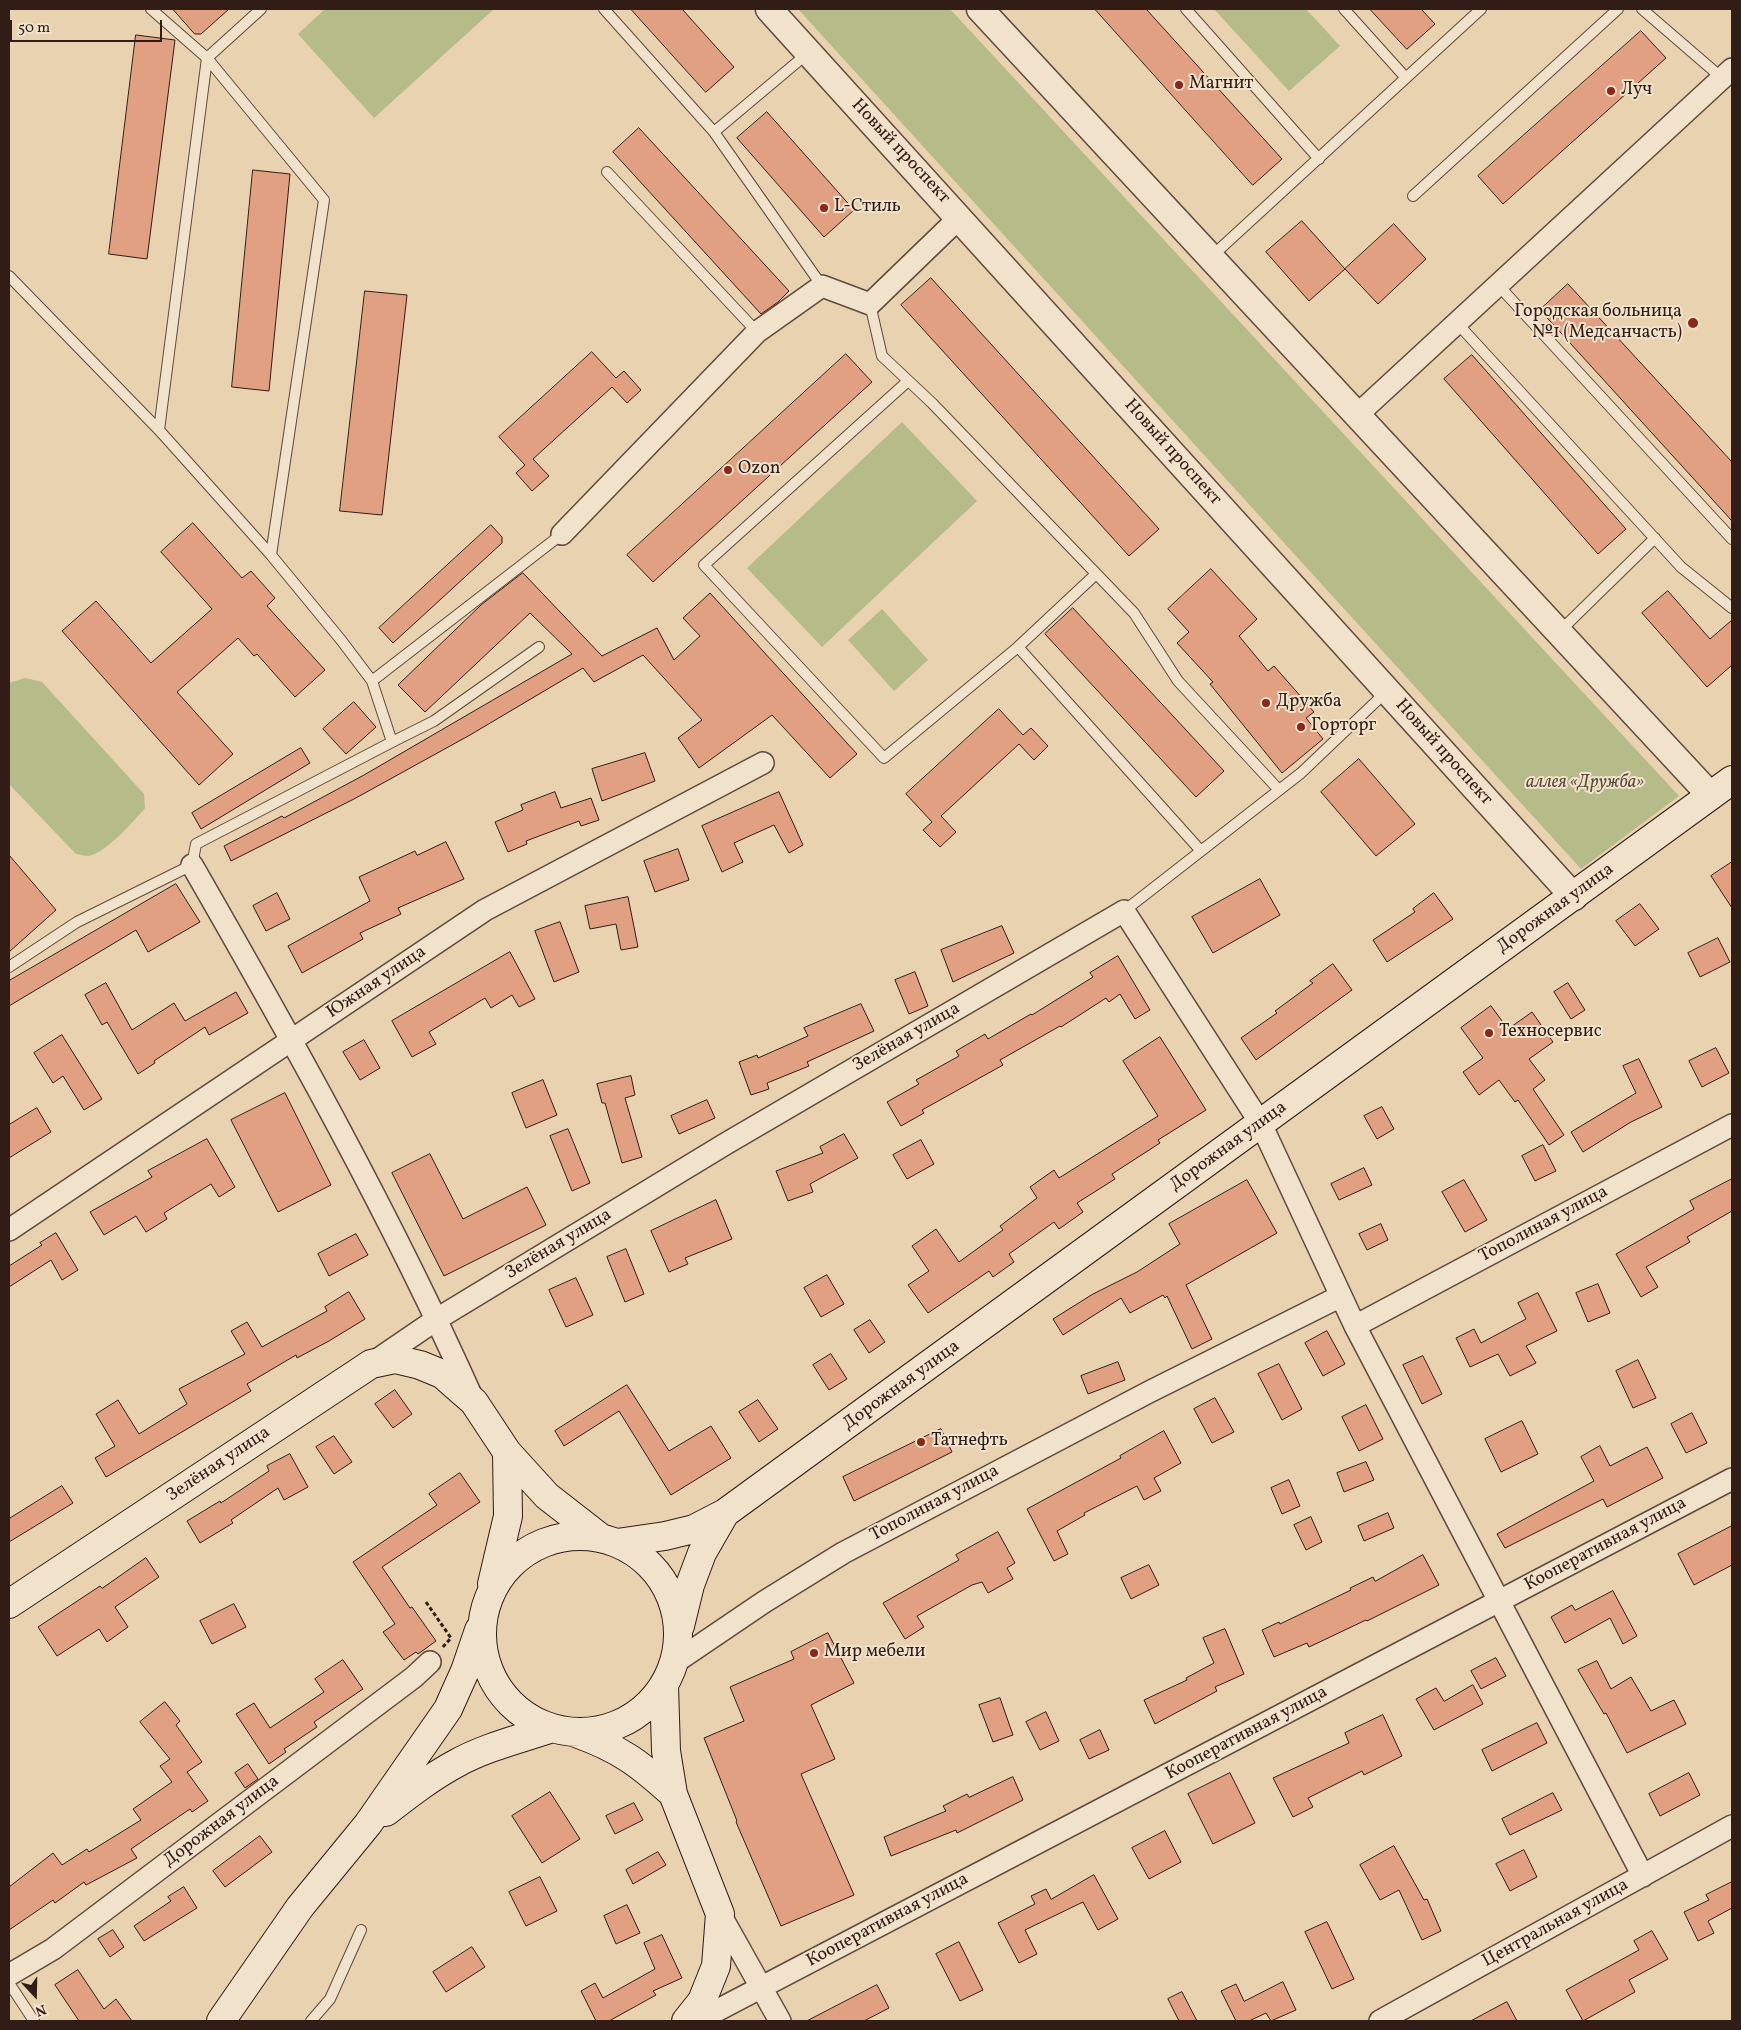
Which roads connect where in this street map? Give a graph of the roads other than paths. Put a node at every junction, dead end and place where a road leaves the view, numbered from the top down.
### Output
1 (151, 9) edge
2 (261, 9) edge
3 (604, 9) edge
4 (769, 9) edge
5 (980, 9) edge
6 (1186, 9) edge
7 (1344, 9) edge
8 (1481, 9) edge
9 (1618, 9) edge
10 (1642, 9) edge
11 (809, 52) junction
12 (207, 58) junction
13 (1727, 74) edge
14 (1406, 78) junction
15 (714, 132) junction
16 (1318, 159) junction
17 (607, 172) dead end
18 (1413, 196) dead end
19 (960, 217) junction
20 (1210, 257) junction
21 (9, 276) edge
22 (1498, 285) junction
23 (822, 286) junction
24 (870, 304) junction
25 (1456, 323) junction
26 (757, 332) junction
27 (908, 381) junction
28 (1357, 414) junction
29 (159, 430) junction
30 (562, 534) joint
31 (1655, 538) junction
32 (1732, 539) edge
33 (271, 555) junction
34 (1096, 574) junction
35 (1732, 608) edge
36 (1558, 632) junction
37 (539, 647) dead end
38 (1018, 647) junction
39 (372, 681) junction
40 (1387, 691) junction
41 (392, 742) junction
42 (763, 763) dead end
43 (1722, 788) edge
44 (1278, 790) junction
45 (1201, 851) junction
46 (192, 865) junction
47 (1574, 897) junction
48 (1124, 910) junction
49 (9, 966) edge
50 (293, 1040) junction
51 (1261, 1124) junction
52 (1732, 1125) edge
53 (9, 1230) edge
54 (1341, 1296) junction
55 (437, 1320) junction
56 (1355, 1326) junction
57 (371, 1364) junction
58 (474, 1402) junction
59 (507, 1452) junction
60 (1732, 1479) edge
61 (724, 1514) junction
62 (609, 1540) junction
63 (1499, 1601) junction
64 (9, 1604) edge
65 (486, 1606) junction
66 (679, 1632) junction
67 (430, 1662) road end
68 (669, 1674) junction
69 (563, 1730) junction
70 (673, 1794) junction
71 (368, 1824) junction
72 (1732, 1826) edge
73 (1643, 1876) junction
74 (720, 1914) junction
75 (361, 1930) dead end
76 (9, 1975) edge
77 (9, 1984) edge
78 (761, 1988) junction
79 (34, 2021) edge
80 (221, 2021) edge
81 (311, 2021) edge
82 (686, 2021) edge
83 (697, 2021) edge
84 (780, 2021) edge
85 (1380, 2021) edge

1 - 12 lane
2 - 12 lane
3 - 15 lane
4 - 11 street, Новый проспект
5 - 20 street
6 - 16 lane
7 - 14 lane
8 - 14 lane
9 - 18 lane
10 - 13 lane
11 - 15 lane
11 - 19 street, Новый проспект
12 - 29 lane
12 - 33 lane
13 - 22 street
14 - 16 lane
15 - 23 lane
16 - 20 lane
17 - 26 lane
19 - 24 street
19 - 40 street, Новый проспект
20 - 28 street
21 - 29 lane
22 - 25 street
22 - 32 lane
23 - 24 street
23 - 26 street
24 - 27 lane
25 - 28 street
25 - 31 lane
26 - 30 street
27 - 34 lane
27 - 38 lane
28 - 36 street
29 - 33 lane
30 - 39 lane
31 - 35 lane
31 - 36 lane
33 - 39 lane
34 - 38 lane
34 - 44 lane
36 - 43 street
37 - 41 lane
38 - 45 lane
39 - 41 lane
40 - 44 lane
40 - 47 street, Новый проспект
41 - 46 lane
42 - 50 street, Южная улица
43 - 47 main road, Дорожная улица
44 - 45 lane
45 - 48 lane
46 - 49 lane
46 - 50 street
47 - 51 main road, Дорожная улица
48 - 51 street
48 - 55 street, Зелёная улица
50 - 53 street, Южная улица
50 - 55 street
51 - 54 street
51 - 61 main road, Дорожная улица
52 - 56 street, Тополиная улица
54 - 56 street
54 - 68 street, Тополиная улица
55 - 57 street, Зелёная улица
55 - 58 street
56 - 63 street
57 - 58 main road
57 - 64 main road, Зелёная улица
58 - 59 main road
59 - 62 main road
59 - 65 main road
60 - 63 street, Кооперативная улица
61 - 62 main road
61 - 66 main road
62 - 65 main road
62 - 66 main road
63 - 73 street
63 - 78 street, Кооперативная улица
65 - 69 main road
65 - 71 main road
66 - 68 main road
67 - 76 street, Дорожная улица
68 - 69 main road
68 - 70 main road
69 - 70 main road
69 - 71 main road
70 - 74 main road
71 - 80 main road
72 - 73 street, Центральная улица
73 - 85 street, Центральная улица
74 - 78 street
74 - 82 main road
75 - 81 lane
77 - 79 lane
78 - 83 street, Кооперативная улица
78 - 84 street

